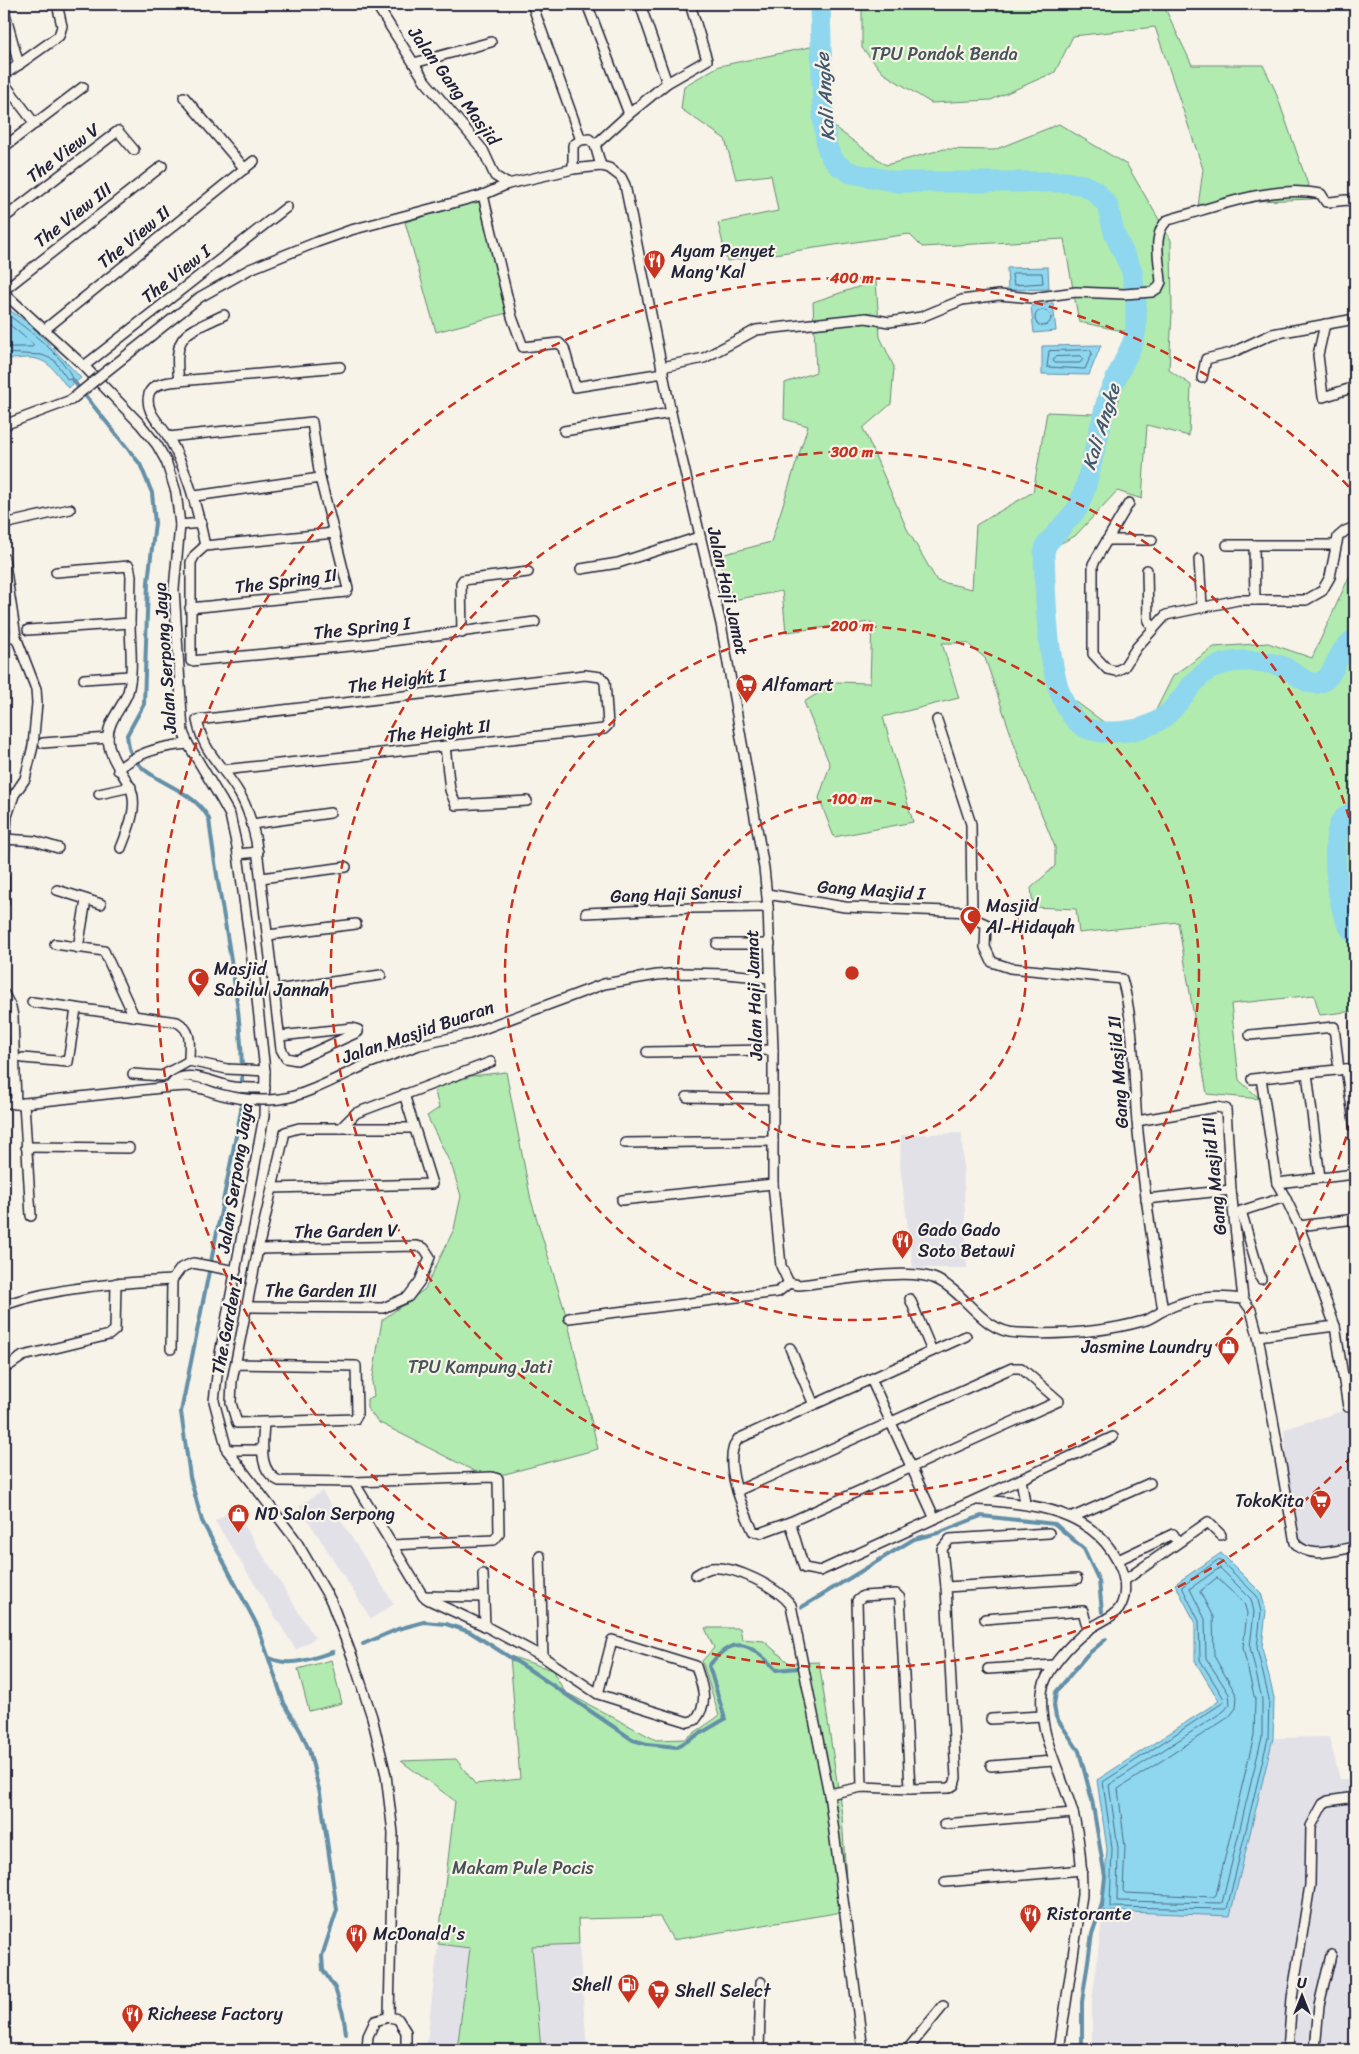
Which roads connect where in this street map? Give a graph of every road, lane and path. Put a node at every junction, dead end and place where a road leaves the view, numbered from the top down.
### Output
1 (57, 4) edge
2 (376, 4) edge
3 (532, 4) edge
4 (587, 4) edge
5 (640, 4) edge
6 (690, 4) edge
7 (4, 10) edge
8 (492, 42) dead end
9 (414, 62) junction
10 (19, 65) junction
11 (4, 75) edge
12 (4, 83) edge
13 (667, 83) junction
14 (83, 87) dead end
15 (184, 97) dead end
16 (629, 114) junction
17 (35, 124) junction
18 (581, 140) junction
19 (595, 145) junction
20 (4, 147) edge
21 (134, 150) dead end
22 (254, 161) dead end
23 (162, 166) dead end
24 (601, 166) junction
25 (245, 169) junction
26 (573, 169) junction
27 (508, 184) junction
28 (483, 195) junction
29 (1355, 202) edge
30 (287, 207) dead end
31 (4, 218) edge
32 (4, 290) edge
33 (4, 294) edge
34 (224, 315) dead end
35 (1355, 319) edge
36 (1324, 324) junction
37 (44, 330) junction
38 (84, 366) junction
39 (340, 367) dead end
40 (662, 370) junction
41 (1202, 378) dead end
42 (179, 381) junction
43 (1355, 387) edge
44 (671, 413) junction
45 (4, 425) edge
46 (564, 430) dead end
47 (168, 437) junction
48 (320, 478) junction
49 (195, 496) junction
50 (1129, 503) dead end
51 (70, 508) dead end
52 (200, 523) junction
53 (4, 524) edge
54 (180, 526) junction
55 (1355, 527) edge
56 (334, 532) junction
57 (699, 537) junction
58 (1107, 540) junction
59 (1152, 540) dead end
60 (1227, 545) dead end
61 (1254, 545) junction
62 (1336, 545) junction
63 (205, 546) junction
64 (4, 558) edge
65 (1199, 560) dead end
66 (581, 569) dead end
67 (1147, 570) dead end
68 (56, 572) dead end
69 (528, 572) dead end
70 (1255, 600) junction
71 (190, 608) junction
72 (1202, 608) junction
73 (535, 622) dead end
74 (130, 623) junction
75 (1154, 628) junction
76 (28, 630) dead end
77 (462, 633) junction
78 (16, 637) junction
79 (4, 638) edge
80 (129, 676) junction
81 (601, 677) joint
82 (84, 679) dead end
83 (937, 720) dead end
84 (108, 738) junction
85 (42, 743) dead end
86 (188, 744) junction
87 (445, 746) junction
88 (122, 767) junction
89 (223, 770) junction
90 (131, 787) junction
91 (99, 794) dead end
92 (527, 801) dead end
93 (330, 813) dead end
94 (252, 824) junction
95 (5, 839) edge
96 (58, 848) dead end
97 (121, 848) dead end
98 (258, 852) junction
99 (238, 854) junction
100 (4, 856) edge
101 (346, 867) dead end
102 (4, 878) edge
103 (261, 878) junction
104 (57, 890) dead end
105 (767, 894) junction
106 (86, 900) junction
107 (4, 902) edge
108 (101, 904) dead end
109 (768, 907) junction
110 (972, 912) junction
111 (586, 913) dead end
112 (356, 924) dead end
113 (268, 935) junction
114 (55, 944) dead end
115 (717, 944) dead end
116 (770, 944) junction
117 (78, 948) junction
118 (381, 975) dead end
119 (771, 978) junction
120 (274, 990) junction
121 (4, 994) edge
122 (32, 1002) dead end
123 (76, 1009) junction
124 (134, 1016) junction
125 (1250, 1035) dead end
126 (280, 1036) junction
127 (773, 1050) junction
128 (647, 1052) dead end
129 (23, 1058) dead end
130 (189, 1061) junction
131 (491, 1062) dead end
132 (1347, 1069) edge
133 (265, 1071) junction
134 (1307, 1073) junction
135 (133, 1074) dead end
136 (170, 1087) junction
137 (265, 1088) junction
138 (404, 1094) junction
139 (686, 1097) dead end
140 (773, 1099) junction
141 (4, 1102) edge
142 (20, 1103) junction
143 (1137, 1121) junction
144 (341, 1128) junction
145 (413, 1128) junction
146 (1355, 1128) edge
147 (773, 1141) junction
148 (625, 1143) dead end
149 (26, 1147) junction
150 (129, 1148) dead end
151 (1355, 1174) edge
152 (1320, 1178) junction
153 (773, 1184) junction
154 (1277, 1184) junction
155 (272, 1188) junction
156 (1231, 1190) junction
157 (1285, 1197) junction
158 (1146, 1199) junction
159 (622, 1200) dead end
160 (31, 1216) dead end
161 (1355, 1219) edge
162 (1299, 1226) junction
163 (258, 1249) junction
164 (430, 1257) joint
165 (236, 1271) junction
166 (1261, 1278) dead end
167 (172, 1280) junction
168 (116, 1283) junction
169 (789, 1283) junction
170 (910, 1299) dead end
171 (1243, 1299) junction
172 (4, 1305) edge
173 (246, 1307) junction
174 (1163, 1311) junction
175 (570, 1318) dead end
176 (1336, 1326) junction
177 (966, 1336) dead end
178 (1258, 1336) junction
179 (790, 1348) dead end
180 (172, 1349) dead end
181 (932, 1351) junction
182 (236, 1364) junction
183 (4, 1369) edge
184 (871, 1379) junction
185 (814, 1405) junction
186 (1348, 1407) dead end
187 (891, 1422) junction
188 (264, 1423) junction
189 (1113, 1437) dead end
190 (227, 1450) junction
191 (263, 1450) junction
192 (911, 1468) junction
193 (1021, 1480) junction
194 (354, 1482) junction
195 (1150, 1483) dead end
196 (737, 1491) junction
197 (978, 1500) junction
198 (1025, 1503) junction
199 (1073, 1518) junction
200 (935, 1519) junction
201 (790, 1522) junction
202 (1049, 1533) dead end
203 (1221, 1535) dead end
204 (1178, 1542) junction
205 (392, 1545) junction
206 (1355, 1547) edge
207 (540, 1556) dead end
208 (1118, 1560) junction
209 (483, 1574) dead end
210 (696, 1574) dead end
211 (1077, 1579) dead end
212 (1125, 1580) junction
213 (946, 1587) junction
214 (423, 1596) junction
215 (484, 1597) junction
216 (985, 1620) dead end
217 (485, 1626) junction
218 (1088, 1630) junction
219 (543, 1657) junction
220 (1054, 1665) junction
221 (988, 1669) dead end
222 (598, 1694) junction
223 (1042, 1716) junction
224 (991, 1719) dead end
225 (1053, 1761) junction
226 (992, 1766) dead end
227 (862, 1787) junction
228 (910, 1789) junction
229 (829, 1794) junction
230 (1355, 1797) edge
231 (1073, 1813) junction
232 (944, 1824) dead end
233 (1082, 1870) junction
234 (945, 1882) dead end
235 (1331, 1955) dead end
236 (761, 1982) dead end
237 (943, 2006) dead end
238 (389, 2017) junction
239 (367, 2050) edge
240 (406, 2050) edge
241 (760, 2050) edge
242 (863, 2050) edge
243 (908, 2050) edge
244 (1059, 2050) edge
245 (1288, 2050) edge
246 (1315, 2050) edge

1 - 10 street
2 - 9 street, Jalan Gang Masjid
3 - 18 street
4 - 16 street
5 - 13 street
6 - 13 street
7 - 10 street
8 - 9 street
9 - 27 street, Jalan Gang Masjid
10 - 11 street
12 - 17 street
13 - 16 street
14 - 17 street
15 - 25 street
16 - 19 street
17 - 20 street
18 - 19 street
18 - 26 street
19 - 24 street
21 - 31 street, The View V
22 - 25 street, The View II
23 - 32 street, The View III
24 - 26 street
24 - 40 street, Jalan Haji Jamat
25 - 37 street, The View II
26 - 27 street
27 - 28 street
28 - 40 street
28 - 45 street, bridge
29 - 40 street
30 - 38 street, The View I
33 - 37 street, Jalan Serpong Jaya
34 - 42 street
35 - 36 street
36 - 41 street
36 - 43 street
37 - 38 street, Jalan Serpong Jaya
38 - 54 street, Jalan Serpong Jaya
39 - 42 street
40 - 44 street, Jalan Haji Jamat
42 - 47 street
44 - 46 street
44 - 57 street, Jalan Haji Jamat
47 - 48 street
47 - 49 street
48 - 49 street
48 - 56 street
49 - 52 street
50 - 58 street
51 - 53 street
52 - 54 street
52 - 63 street
54 - 86 street, Jalan Serpong Jaya
55 - 62 street
56 - 63 street
56 - 71 street, The Spring II
57 - 66 street
57 - 105 street, Jalan Haji Jamat
58 - 59 street
58 - 75 street
60 - 61 street
61 - 62 street
61 - 70 street
62 - 70 street
63 - 71 street
64 - 78 street
65 - 72 street
67 - 75 street
68 - 74 street
69 - 77 street
70 - 72 street
71 - 77 street, The Spring I
72 - 75 street
73 - 77 street, The Spring I
74 - 76 street
74 - 80 street
78 - 79 street
78 - 95 street
80 - 82 street
80 - 84 street
81 - 87 street, The Height II
81 - 89 street, The Height I
83 - 110 street
84 - 85 street
84 - 88 street
86 - 88 street
86 - 99 street, Jalan Serpong Jaya
87 - 89 street, The Height II
87 - 92 street
88 - 90 street
89 - 94 street
90 - 91 street
90 - 97 street
93 - 94 street
94 - 98 street
95 - 96 street
95 - 100 street
98 - 99 street
98 - 103 street
99 - 133 street, Jalan Serpong Jaya
101 - 103 street
102 - 107 street
103 - 113 street
104 - 106 street
105 - 109 street, Jalan Haji Jamat
105 - 110 street, Gang Masjid I
106 - 108 street
106 - 117 street
109 - 111 street, Gang Haji Sanusi
109 - 116 street, Jalan Haji Jamat
110 - 143 street, Gang Masjid II
112 - 113 street
113 - 120 street
114 - 117 street
115 - 116 street
116 - 119 street, Jalan Haji Jamat
117 - 124 street
118 - 120 street
119 - 127 street, Jalan Haji Jamat
119 - 136 street, Jalan Masjid Buaran, bridge
120 - 126 street
121 - 142 street
122 - 123 street
123 - 124 street
123 - 129 street
124 - 130 street
125 - 132 street
126 - 126 street
127 - 128 street
127 - 140 street, Jalan Haji Jamat
130 - 133 street
130 - 135 street
131 - 138 street
132 - 134 street
132 - 146 street
133 - 137 street, Jalan Serpong Jaya
134 - 152 street
134 - 154 street
136 - 137 street
136 - 142 street, Jalan Masjid Buaran
137 - 165 street, Jalan Serpong Jaya
138 - 144 street
138 - 145 street
139 - 140 street
140 - 147 street, Jalan Haji Jamat
141 - 142 street, Jalan Masjid Buaran
142 - 149 street
143 - 156 street, Gang Masjid III
143 - 158 street, Gang Masjid II
144 - 145 street, The Garden I
144 - 155 street, The Garden I
145 - 155 street
147 - 148 street
147 - 153 street, Jalan Haji Jamat
149 - 150 street
149 - 160 street
151 - 152 street
152 - 154 street
153 - 159 street
153 - 169 street, Jalan Haji Jamat
154 - 157 street
155 - 163 street, The Garden I
156 - 158 street
156 - 171 street, Gang Masjid III
157 - 162 street
157 - 166 street
158 - 174 street, Gang Masjid II
161 - 162 street
162 - 176 street
163 - 164 street, The Garden V
163 - 173 street, The Garden I
164 - 173 street, The Garden III
165 - 167 street
165 - 190 street, Jalan Serpong Jaya
167 - 168 street
167 - 180 street
168 - 172 street
168 - 183 street
169 - 174 street
169 - 175 street
170 - 181 street
171 - 174 street
171 - 178 street
173 - 182 street, The Garden I
176 - 178 street
176 - 186 street
177 - 181 street
178 - 206 street
179 - 185 street
181 - 184 street
182 - 188 street, The Garden I
182 - 188 street, The Garden I
184 - 185 street
184 - 187 street
185 - 196 street
187 - 192 street
187 - 192 street
187 - 196 street
188 - 191 street
189 - 193 street
190 - 191 street
190 - 238 street, Jalan Serpong Jaya
191 - 194 street
192 - 200 street
192 - 201 street
193 - 197 street
193 - 198 street
194 - 205 street
194 - 205 street
195 - 199 street
196 - 201 street
197 - 198 street
197 - 200 street
198 - 199 street
199 - 208 street
200 - 201 street
202 - 213 street
203 - 204 street
204 - 208 street
204 - 212 street
205 - 214 street
207 - 219 street
208 - 212 street
209 - 215 street
210 - 229 street
211 - 213 street
212 - 218 street
213 - 228 street
214 - 215 street
214 - 217 street
215 - 217 street
216 - 218 street
217 - 219 street
218 - 220 street
219 - 222 street
220 - 221 street
220 - 223 street
222 - 222 street
223 - 224 street
223 - 225 street
225 - 226 street
225 - 231 street
227 - 228 street
227 - 228 street
227 - 229 street
229 - 242 street
230 - 245 street
231 - 232 street
231 - 233 street
233 - 234 street
233 - 244 street
235 - 246 street
236 - 241 street
237 - 243 street
238 - 239 street
238 - 240 street

